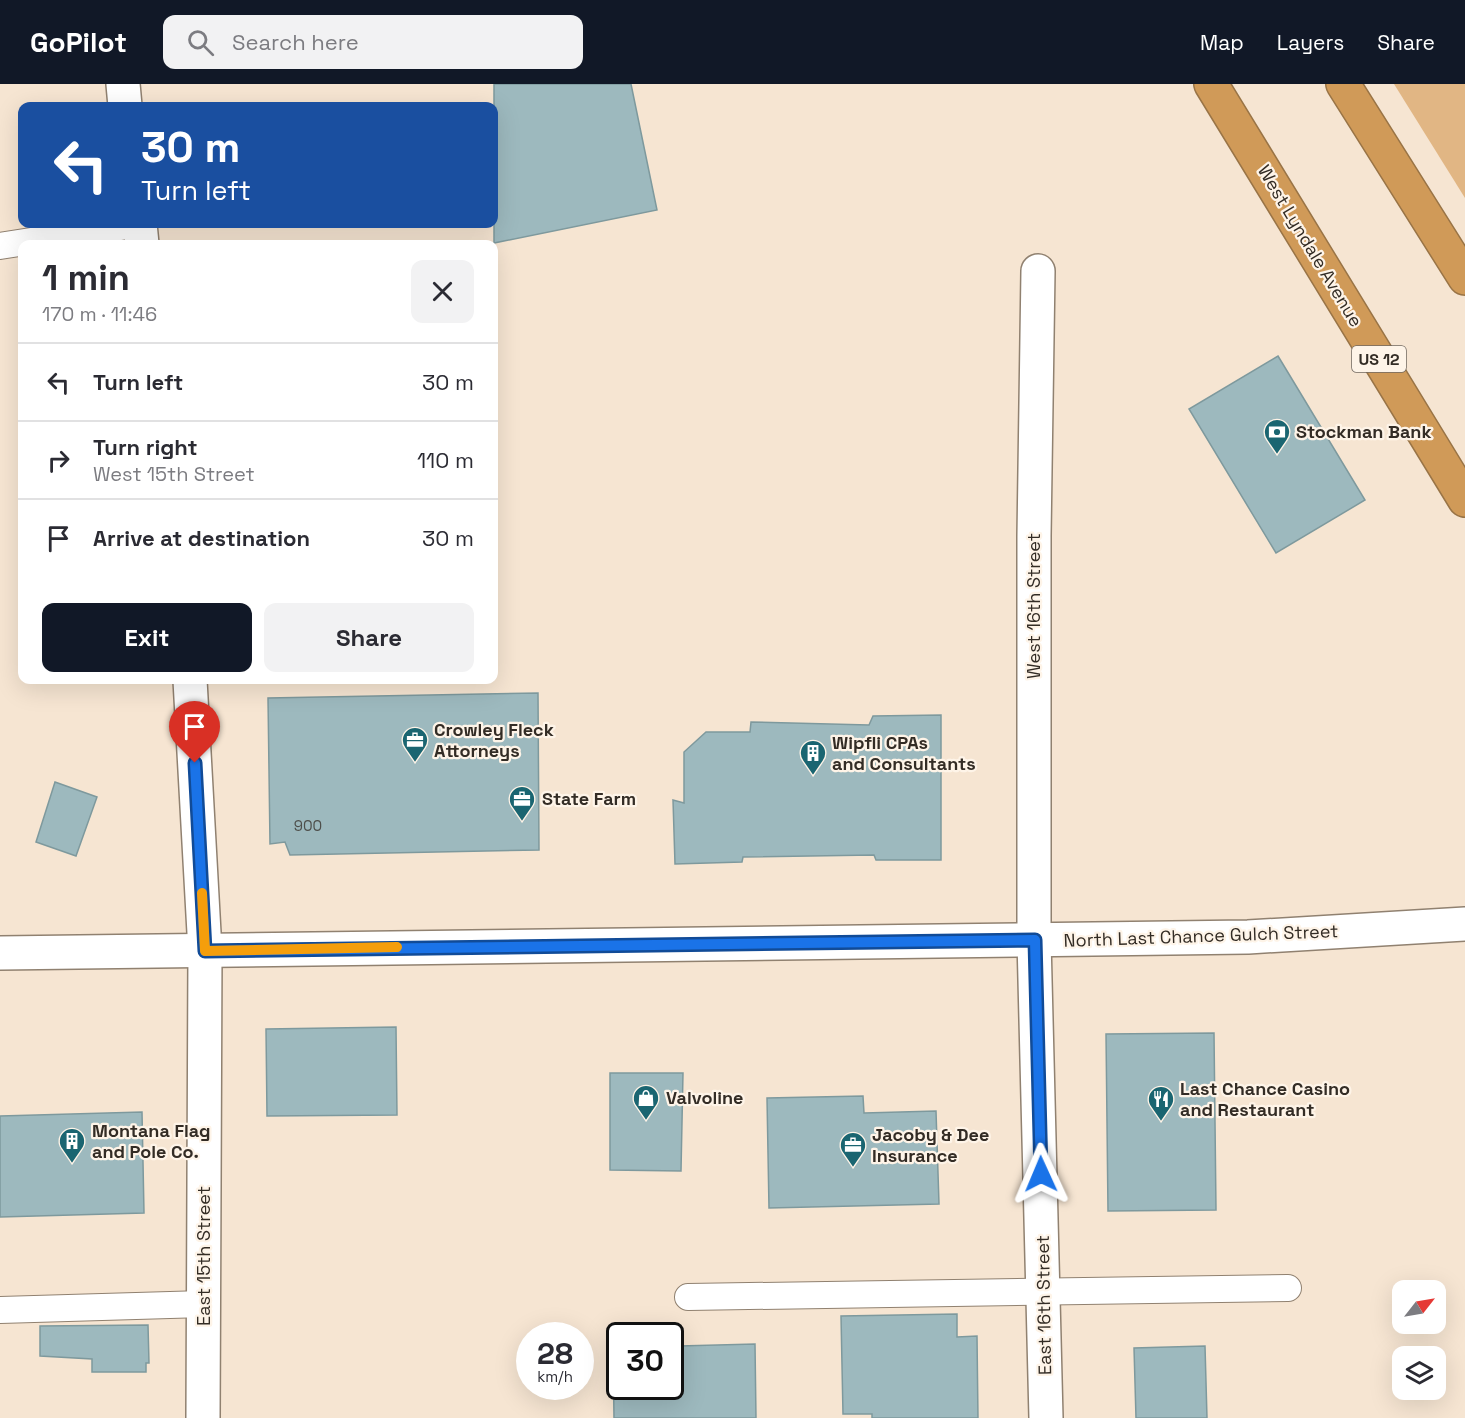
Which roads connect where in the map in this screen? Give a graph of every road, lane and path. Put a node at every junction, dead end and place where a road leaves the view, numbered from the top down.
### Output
1 (123, 84) edge
2 (1211, 84) edge
3 (1343, 84) edge
4 (125, 102) edge
5 (115, 228) edge
6 (38, 240) edge
7 (18, 243) edge
8 (0, 246) edge
9 (1038, 271) dead end
10 (1465, 278) edge
11 (1465, 500) edge
12 (189, 684) edge
13 (1465, 924) edge
14 (1035, 940) junction
15 (205, 951) junction
16 (0, 953) edge
17 (1288, 1288) dead end
18 (1043, 1292) junction
19 (688, 1297) dead end
20 (204, 1304) junction
21 (0, 1310) edge
22 (203, 1418) edge
23 (1046, 1418) edge

1 - 4 street
2 - 11 highway, West Lyndale Avenue / US 12
3 - 10 highway
5 - 6 lane
7 - 8 lane
9 - 14 street, West 16th Street
12 - 15 street, East 15th Street
13 - 14 street, North Last Chance Gulch Street
14 - 15 street, North Last Chance Gulch Street
14 - 18 street, East 16th Street
15 - 16 street, North Last Chance Gulch Street
15 - 20 street, East 15th Street
17 - 18 lane
18 - 19 lane
18 - 23 street, East 16th Street
20 - 21 lane
20 - 22 street, East 15th Street

